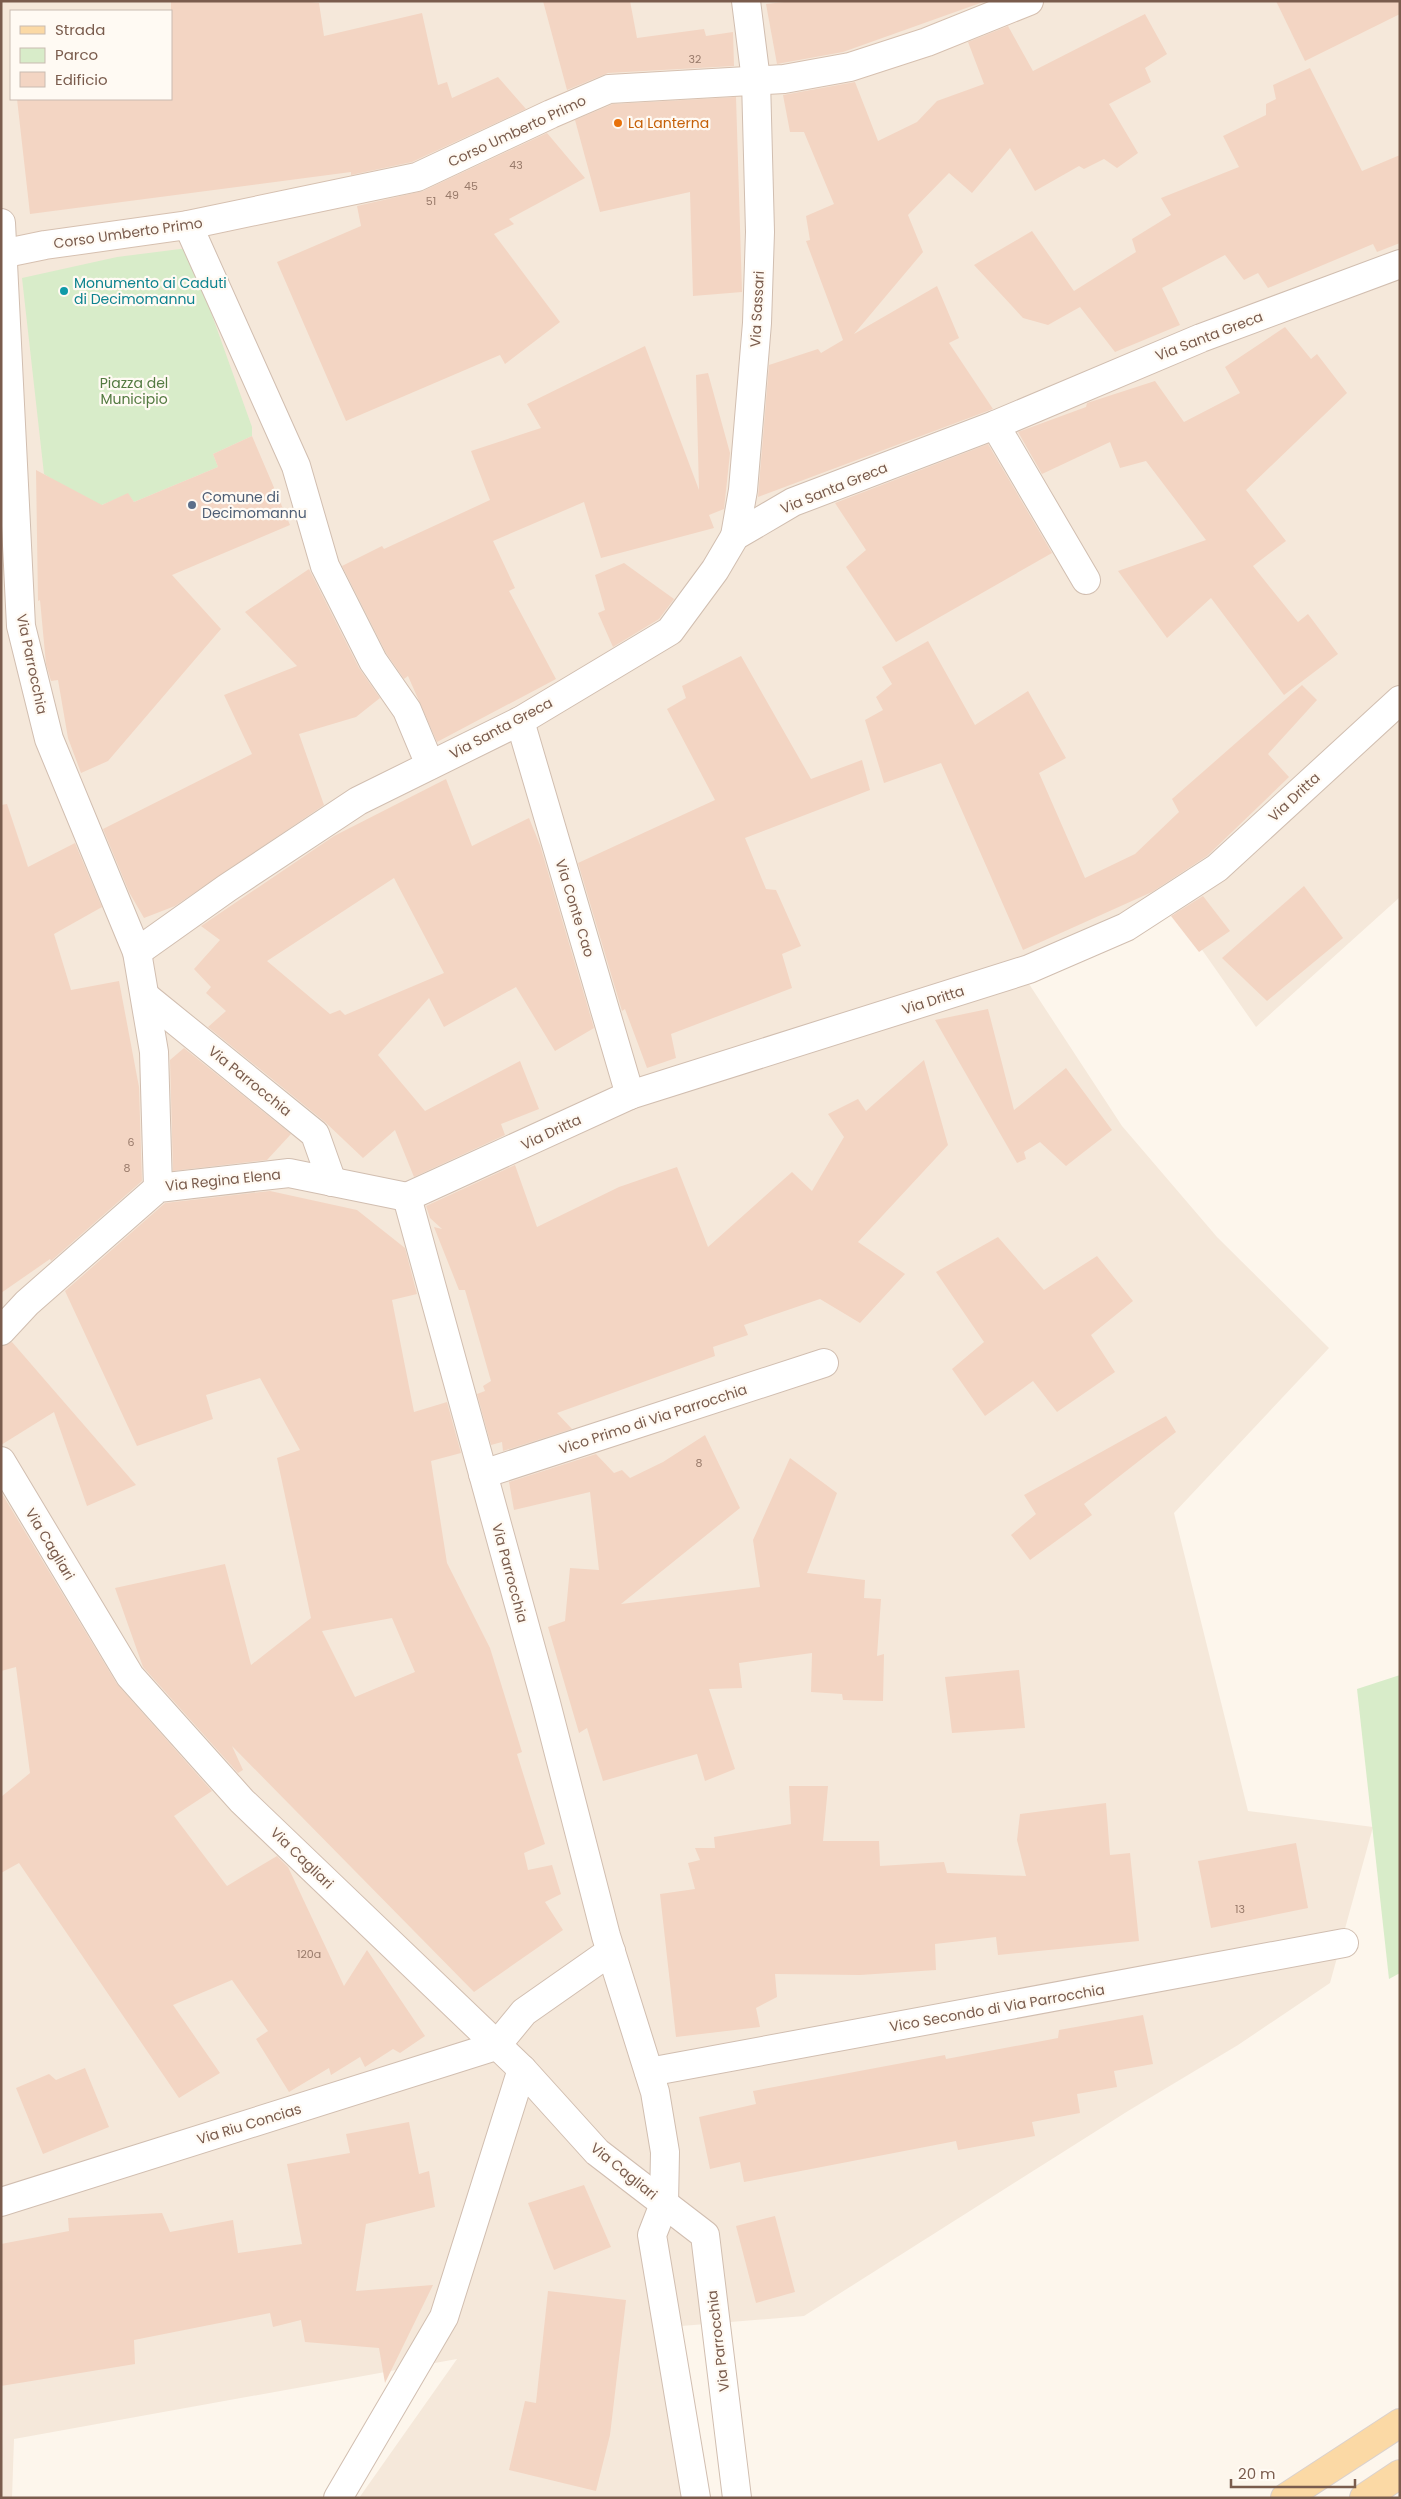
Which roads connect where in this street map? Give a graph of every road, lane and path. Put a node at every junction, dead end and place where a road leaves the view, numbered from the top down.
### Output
1 (746, 1) edge
2 (1029, 1) edge
3 (756, 80) junction
4 (1, 223) edge
5 (188, 225) junction
6 (3, 253) edge
7 (1400, 264) edge
8 (995, 425) junction
9 (735, 536) junction
10 (1086, 580) dead end
11 (1400, 700) edge
12 (520, 720) junction
13 (430, 765) junction
14 (137, 952) junction
15 (145, 996) junction
16 (630, 1095) junction
17 (332, 1182) junction
18 (158, 1188) junction
19 (407, 1197) junction
20 (1, 1330) edge
21 (824, 1363) dead end
22 (1, 1461) edge
23 (483, 1474) junction
24 (1344, 1944) dead end
25 (610, 1951) junction
26 (496, 2046) junction
27 (522, 2069) junction
28 (649, 2072) junction
29 (1, 2202) edge
30 (664, 2204) junction
31 (1400, 2422) edge
32 (1400, 2474) edge
33 (338, 2498) edge
34 (696, 2498) edge
35 (737, 2498) edge
36 (1285, 2498) edge
37 (1364, 2498) edge

1 - 3 street, Via Sassari
2 - 3 street, Corso Umberto Primo
3 - 5 street, Corso Umberto Primo
3 - 9 street, Via Sassari
4 - 6 street, Via Parrocchia
5 - 6 street, Corso Umberto Primo
5 - 13 street
6 - 14 street, Via Parrocchia
7 - 8 street, Via Santa Greca
8 - 9 street, Via Santa Greca
8 - 10 street
9 - 12 street, Via Santa Greca
11 - 16 street, Via Dritta
12 - 13 street, Via Santa Greca
12 - 16 street, Via Conte Cao
13 - 14 street, Via Santa Greca
14 - 15 street, Via Parrocchia
15 - 17 street, Via Parrocchia
15 - 18 street, Via Parrocchia
16 - 19 street, Via Dritta
17 - 18 street, Via Regina Elena
17 - 19 street, Via Regina Elena
18 - 20 street, Via Regina Elena
19 - 23 street, Via Parrocchia
21 - 23 street, Vico Primo di Via Parrocchia
22 - 26 street, Via Cagliari
23 - 25 street, Via Parrocchia
24 - 28 street, Vico Secondo di Via Parrocchia
25 - 26 street
25 - 28 street, Via Parrocchia
26 - 27 street, Via Cagliari
26 - 29 street, Via Riu Concias
27 - 30 street, Via Cagliari
27 - 33 street
28 - 30 street, Via Parrocchia
30 - 34 street, Via Parrocchia
30 - 35 street, Via Parrocchia
31 - 36 main road
32 - 37 main road

